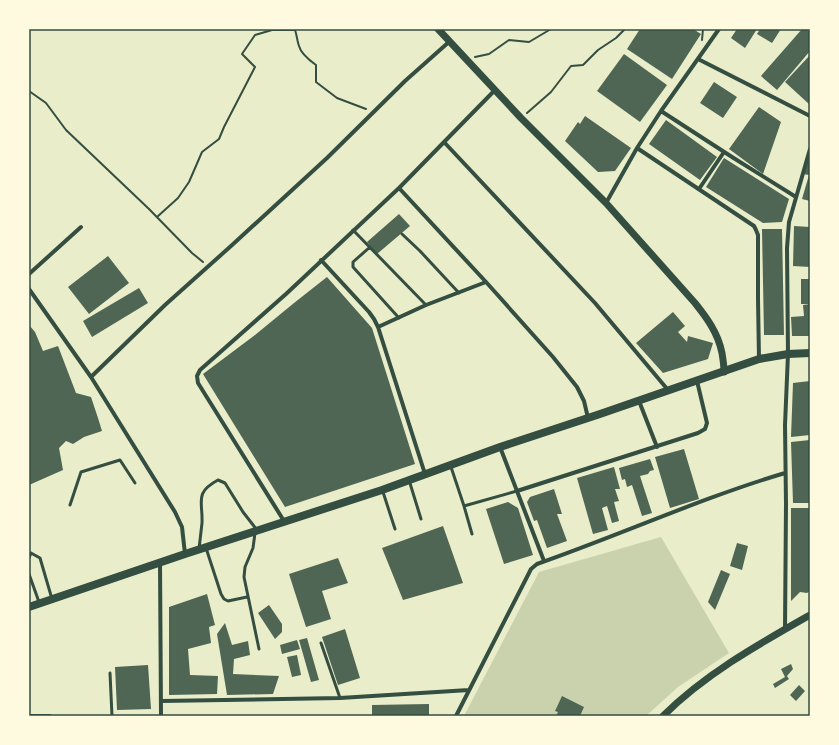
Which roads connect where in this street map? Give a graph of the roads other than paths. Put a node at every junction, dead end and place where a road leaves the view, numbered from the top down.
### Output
1 (438, 29) edge
2 (719, 29) edge
3 (450, 41) junction
4 (698, 59) junction
5 (495, 90) junction
6 (661, 111) junction
7 (810, 115) edge
8 (444, 142) junction
9 (637, 148) junction
10 (810, 149) edge
11 (724, 152) junction
12 (399, 188) junction
13 (699, 189) junction
14 (796, 197) junction
15 (606, 203) junction
16 (82, 227) dead end
17 (353, 230) junction
18 (402, 234) dead end
19 (370, 248) junction
20 (321, 260) junction
21 (29, 274) edge
22 (486, 282) junction
23 (29, 289) edge
24 (459, 293) junction
25 (426, 305) junction
26 (399, 318) junction
27 (378, 326) junction
28 (810, 353) edge
29 (788, 354) junction
30 (759, 359) junction
31 (724, 372) junction
32 (91, 377) junction
33 (697, 381) junction
34 (668, 390) junction
35 (639, 400) junction
36 (588, 418) junction
37 (500, 447) junction
38 (657, 447) junction
39 (450, 465) junction
40 (786, 473) junction
41 (425, 474) junction
42 (410, 480) junction
43 (135, 483) dead end
44 (382, 490) junction
45 (517, 491) junction
46 (70, 505) dead end
47 (464, 506) junction
48 (421, 519) dead end
49 (284, 522) junction
50 (395, 529) dead end
51 (256, 531) junction
52 (472, 534) dead end
53 (29, 548) edge
54 (202, 548) junction
55 (31, 553) junction
56 (185, 554) junction
57 (29, 558) edge
58 (544, 561) junction
59 (160, 562) junction
60 (29, 574) edge
61 (247, 597) junction
62 (52, 599) junction
63 (39, 604) junction
64 (29, 607) edge
65 (810, 615) edge
66 (785, 629) junction
67 (322, 643) dead end
68 (259, 649) dead end
69 (110, 673) dead end
70 (469, 690) junction
71 (340, 698) junction
72 (161, 702) junction
73 (29, 716) edge
74 (50, 716) edge
75 (112, 716) edge
76 (161, 716) edge
77 (456, 716) edge
78 (663, 716) edge

1 - 3 street
2 - 4 street
3 - 5 street
3 - 32 street
4 - 6 street
4 - 7 street
5 - 8 street
5 - 15 street
6 - 9 street
6 - 11 street
8 - 12 street
8 - 34 street
9 - 13 street
9 - 15 street
10 - 14 street
11 - 13 street
11 - 14 street
12 - 17 street
12 - 22 street
13 - 30 street
14 - 29 street
15 - 31 street
16 - 21 street
17 - 19 lane
17 - 20 street
18 - 24 lane
19 - 25 lane
19 - 26 lane
20 - 27 street
20 - 49 street
22 - 24 street
22 - 36 street
23 - 32 street
24 - 25 street
25 - 26 street
26 - 27 street
27 - 41 street
28 - 29 main road
29 - 30 main road
29 - 40 street
30 - 31 main road
31 - 33 main road
32 - 56 street
33 - 34 main road
33 - 38 street
34 - 35 main road
35 - 36 main road
35 - 38 street
36 - 37 main road
37 - 39 main road
37 - 45 street
38 - 45 street
39 - 41 main road
39 - 47 lane
40 - 58 street
40 - 66 street
41 - 42 main road
42 - 44 main road
42 - 48 lane
43 - 46 lane
44 - 49 main road
44 - 50 lane
45 - 47 lane
45 - 58 street
47 - 52 lane
49 - 51 main road
51 - 54 main road
51 - 54 lane
51 - 61 lane
53 - 55 lane
54 - 56 main road
54 - 61 lane
55 - 57 lane
55 - 62 lane
56 - 59 main road
58 - 70 street
59 - 62 main road
59 - 72 street
60 - 63 lane
61 - 68 lane
62 - 63 main road
63 - 64 main road
65 - 66 street
66 - 78 street
67 - 71 lane
69 - 75 lane
70 - 71 street
70 - 77 street
71 - 72 street
72 - 76 street
73 - 74 street

